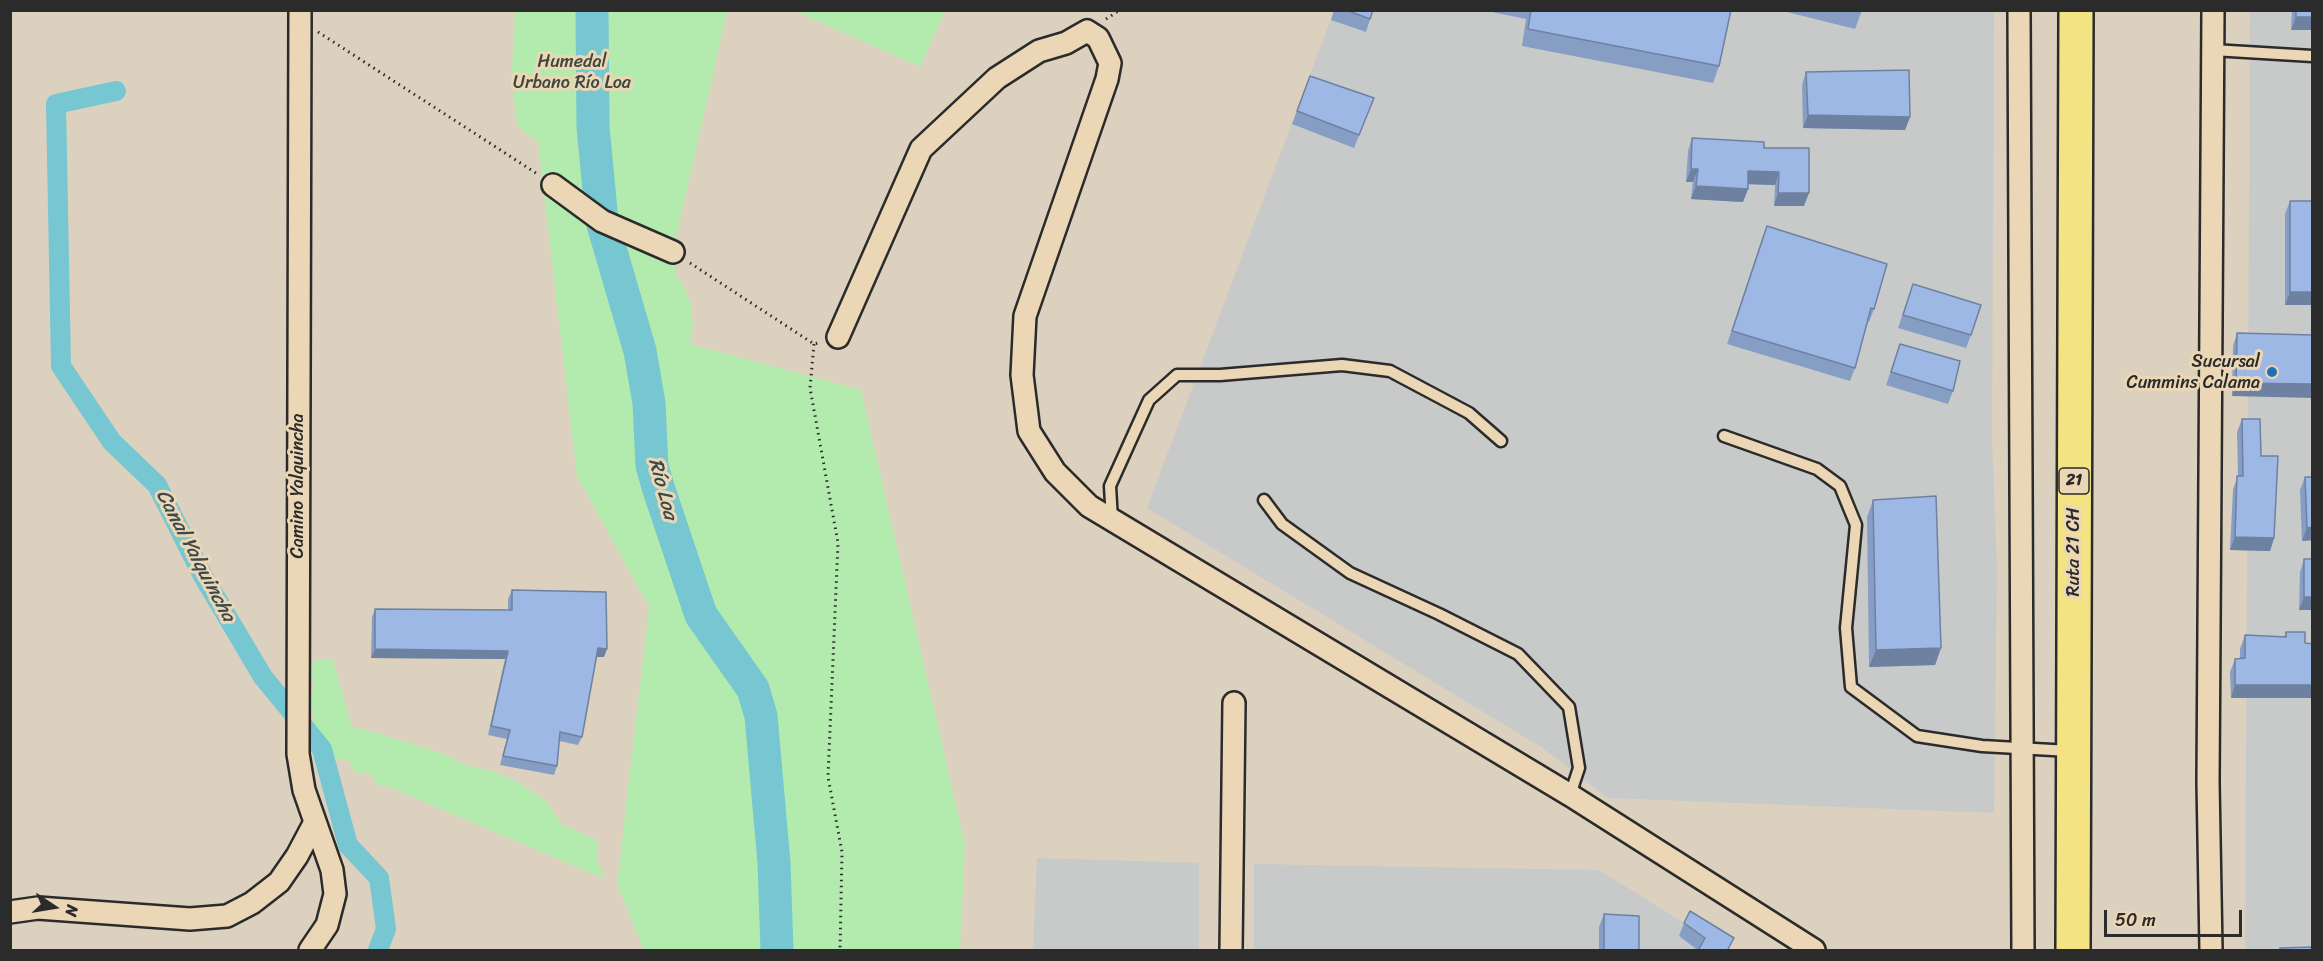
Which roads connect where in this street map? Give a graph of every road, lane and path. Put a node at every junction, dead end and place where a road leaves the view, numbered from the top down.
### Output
1 (2019, 10) edge
2 (2076, 10) edge
3 (2213, 10) edge
4 (300, 15) edge
5 (2213, 50) junction
6 (2313, 56) edge
7 (553, 185) joint
8 (673, 252) joint
9 (838, 337) joint
10 (814, 344) junction
11 (1724, 436) dead end
12 (1501, 441) dead end
13 (1264, 500) dead end
14 (1112, 520) junction
15 (1234, 703) dead end
16 (2020, 748) junction
17 (2073, 752) junction
18 (1570, 795) junction
19 (315, 822) junction
20 (10, 912) edge
21 (1810, 950) edge
22 (309, 951) edge
23 (840, 951) edge
24 (1231, 951) edge
25 (2022, 951) edge
26 (2073, 951) edge
27 (2211, 951) edge

1 - 16 street
2 - 17 highway, Ruta 21 CH / 21
3 - 5 street
4 - 7 path
4 - 19 street, Camino Yalquincha
5 - 6 lane
5 - 27 street
7 - 8 street
8 - 10 path
9 - 10 path
9 - 14 street
10 - 23 path
11 - 16 lane
12 - 14 lane
13 - 18 lane
14 - 18 street
15 - 24 street
16 - 17 lane
16 - 25 street
17 - 26 highway, Ruta 21 CH / 21
18 - 21 street
19 - 20 street
19 - 22 street, Camino Yalquincha

